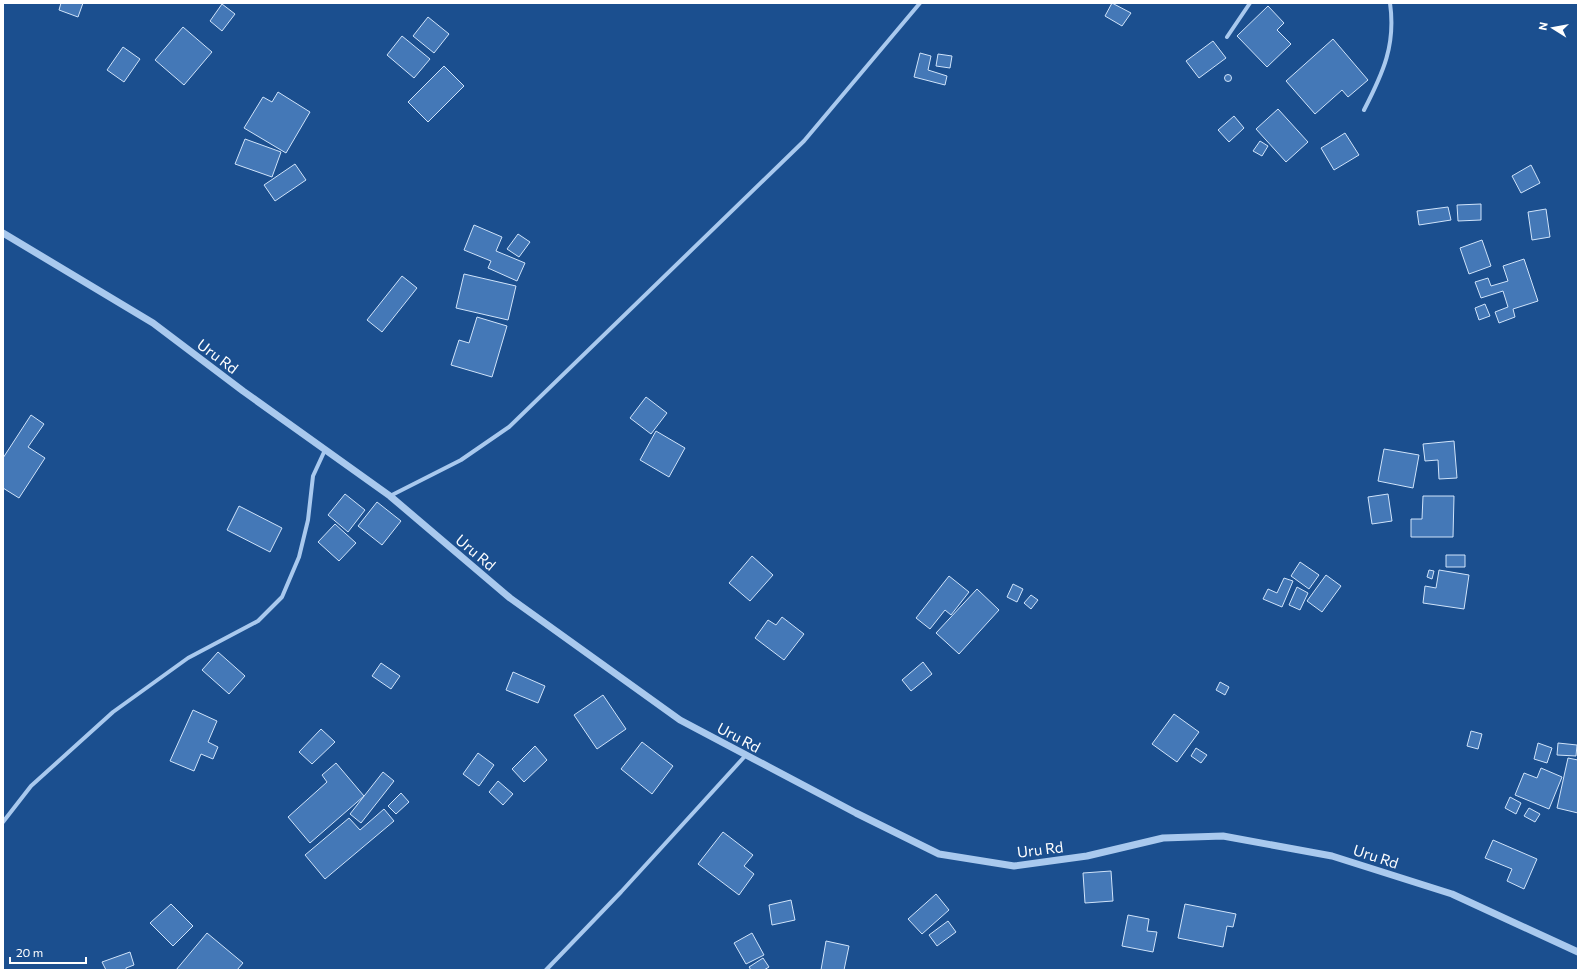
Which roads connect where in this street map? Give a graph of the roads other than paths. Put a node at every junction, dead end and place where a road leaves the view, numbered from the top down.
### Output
1 (920, 3) edge
2 (1250, 3) edge
3 (1390, 3) edge
4 (1227, 37) dead end
5 (1364, 110) dead end
6 (3, 233) edge
7 (325, 450) junction
8 (390, 496) junction
9 (746, 755) junction
10 (3, 822) edge
11 (1578, 952) edge
12 (546, 970) edge

1 - 8 street
2 - 4 street
3 - 5 street
6 - 7 street, Uru Rd
7 - 8 street, Uru Rd
7 - 10 street
8 - 9 street, Uru Rd
9 - 11 street, Uru Rd
9 - 12 street

